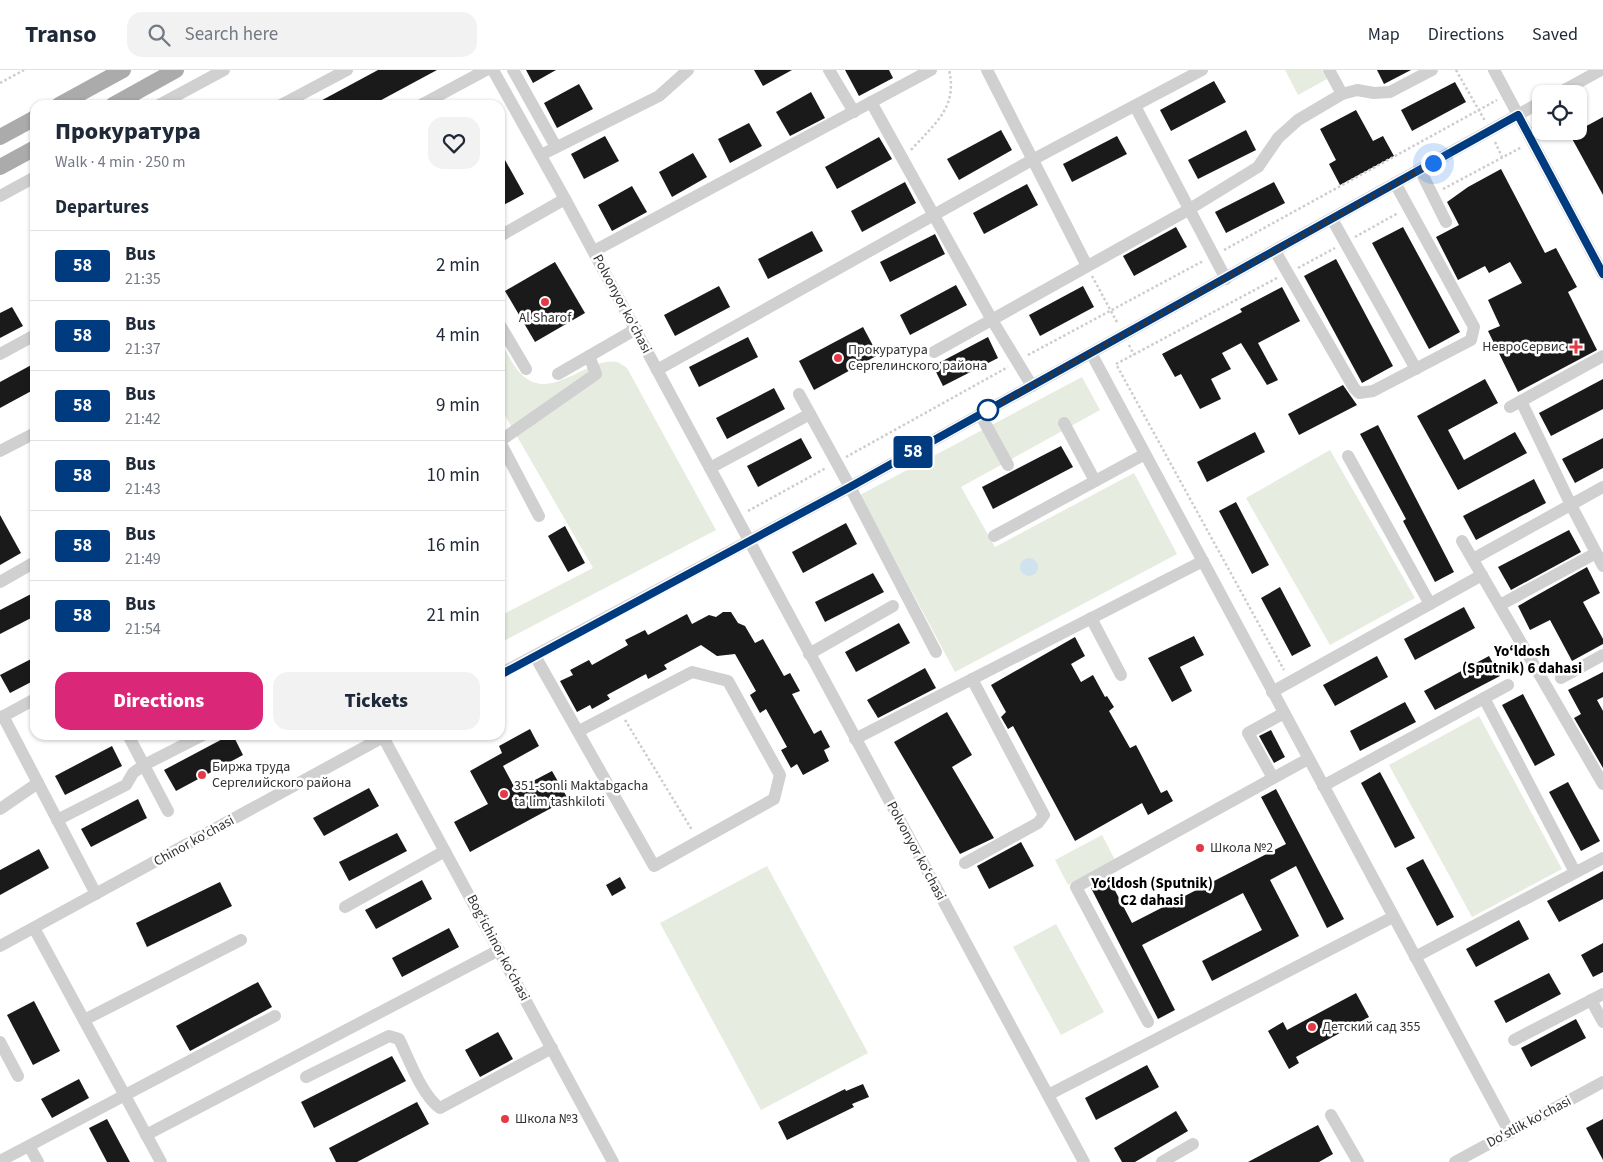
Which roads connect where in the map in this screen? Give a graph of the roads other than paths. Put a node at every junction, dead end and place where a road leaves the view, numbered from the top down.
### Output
1 (124, 70) edge
2 (176, 70) edge
3 (224, 70) edge
4 (347, 70) edge
5 (486, 70) edge
6 (493, 70) edge
7 (513, 70) edge
8 (688, 70) edge
9 (830, 70) edge
10 (931, 70) edge
11 (987, 70) edge
12 (1202, 70) edge
13 (1329, 70) edge
14 (1432, 70) edge
15 (1494, 70) edge
16 (1601, 70) edge
17 (106, 74) edge
18 (1574, 85) edge
19 (1342, 94) junction
20 (67, 100) edge
21 (122, 100) edge
22 (169, 100) edge
23 (290, 100) edge
24 (430, 100) edge
25 (871, 102) junction
26 (1134, 106) junction
27 (1532, 107) edge
28 (854, 112) junction
29 (1518, 115) junction
30 (30, 121) edge
31 (0, 137) edge
32 (556, 147) junction
33 (30, 151) edge
34 (541, 155) junction
35 (1032, 160) junction
36 (0, 167) edge
37 (1420, 170) junction
38 (30, 180) edge
39 (1396, 183) junction
40 (0, 196) edge
41 (566, 199) junction
42 (1188, 210) junction
43 (934, 215) junction
44 (1332, 219) junction
45 (1446, 222) dead end
46 (505, 233) edge
47 (594, 251) junction
48 (1275, 251) junction
49 (1087, 266) junction
50 (1603, 274) edge
51 (1226, 279) junction
52 (992, 320) junction
53 (636, 329) junction
54 (505, 333) edge
55 (30, 338) edge
56 (934, 352) dead end
57 (1091, 353) junction
58 (0, 354) edge
59 (588, 356) junction
60 (1603, 356) edge
61 (526, 369) dead end
62 (1416, 369) junction
63 (657, 370) junction
64 (558, 374) dead end
65 (1032, 386) junction
66 (799, 394) dead end
67 (1521, 400) junction
68 (1510, 407) dead end
69 (810, 414) junction
70 (980, 414) junction
71 (1064, 424) dead end
72 (30, 435) edge
73 (505, 438) edge
74 (0, 450) edge
75 (505, 452) edge
76 (1145, 454) junction
77 (1348, 456) dead end
78 (1008, 464) dead end
79 (710, 468) junction
80 (1096, 481) junction
81 (850, 487) junction
82 (1603, 487) edge
83 (1571, 505) junction
84 (538, 516) dead end
85 (994, 536) dead end
86 (748, 541) junction
87 (1462, 541) dead end
88 (1596, 553) junction
89 (1473, 560) junction
90 (1203, 561) junction
91 (30, 565) edge
92 (1603, 566) edge
93 (1482, 575) junction
94 (0, 582) edge
95 (1430, 604) junction
96 (1500, 605) junction
97 (893, 606) dead end
98 (1091, 618) junction
99 (936, 652) dead end
100 (809, 654) junction
101 (1603, 655) edge
102 (535, 656) junction
103 (505, 671) edge
104 (1120, 675) dead end
105 (1561, 678) dead end
106 (972, 679) junction
107 (1508, 684) dead end
108 (1272, 692) junction
109 (1484, 698) junction
110 (30, 702) edge
111 (1284, 713) junction
112 (1, 717) edge
113 (579, 731) junction
114 (855, 739) junction
115 (131, 740) edge
116 (193, 740) edge
117 (377, 740) edge
118 (386, 740) edge
119 (1308, 759) junction
120 (144, 765) junction
121 (1273, 778) junction
122 (38, 783) junction
123 (1603, 784) edge
124 (1323, 786) junction
125 (0, 809) edge
126 (168, 811) dead end
127 (57, 820) junction
128 (445, 851) junction
129 (1603, 858) edge
130 (965, 863) dead end
131 (1575, 872) junction
132 (96, 894) junction
133 (345, 907) dead end
134 (1393, 917) junction
135 (34, 928) junction
136 (241, 940) dead end
137 (0, 946) edge
138 (499, 950) junction
139 (1415, 957) junction
140 (1603, 994) edge
141 (1591, 1000) junction
142 (275, 1016) dead end
143 (84, 1020) junction
144 (1148, 1022) dead end
145 (1603, 1022) edge
146 (1514, 1040) dead end
147 (0, 1042) edge
148 (552, 1048) junction
149 (18, 1076) dead end
150 (306, 1077) dead end
151 (1603, 1082) edge
152 (125, 1095) junction
153 (1048, 1095) junction
154 (1331, 1114) dead end
155 (1510, 1133) junction
156 (146, 1135) junction
157 (1193, 1144) dead end
158 (29, 1146) junction
159 (0, 1161) edge
160 (38, 1162) edge
161 (161, 1162) edge
162 (613, 1162) edge
163 (1084, 1162) edge
164 (1162, 1162) edge
165 (1358, 1162) edge
166 (1455, 1162) edge

1 - 17 main road
2 - 21 main road
3 - 22 street
4 - 23 street
5 - 24 street
6 - 34 street, Polvonyor ko'chasi
7 - 32 street
8 - 32 street
9 - 28 street
10 - 25 street
11 - 35 street
12 - 26 street
13 - 19 street
14 - 19 street
15 - 29 street
16 - 18 street
17 - 20 main road
19 - 42 street
25 - 28 street
25 - 43 street
26 - 35 street
26 - 42 street
27 - 29 street
28 - 47 street
29 - 37 street
29 - 50 street
30 - 31 main road
32 - 34 street
33 - 36 main road
34 - 41 street, Polvonyor ko'chasi
35 - 43 street
35 - 49 street
37 - 39 street
37 - 45 street
38 - 40 street
39 - 44 street
39 - 62 street
41 - 46 street
41 - 47 street, Polvonyor ko'chasi
42 - 49 street
42 - 51 street
43 - 52 street
43 - 63 street
44 - 48 street
44 - 62 street
47 - 53 street, Polvonyor ko'chasi
48 - 51 street
48 - 62 street
49 - 52 street
51 - 57 street
52 - 56 street
52 - 65 street
53 - 59 street
53 - 63 street, Polvonyor ko'chasi
54 - 61 street
55 - 58 street
57 - 65 street
57 - 76 street
59 - 64 street
59 - 73 street
60 - 67 street
63 - 79 street, Polvonyor ko'chasi
65 - 70 street
66 - 69 street
67 - 68 street
67 - 83 street
69 - 79 street
69 - 81 street
70 - 78 street
70 - 81 street
71 - 80 street
72 - 74 street
75 - 84 street
76 - 80 street
76 - 90 street
77 - 95 street
79 - 86 street, Polvonyor ko'chasi
80 - 85 street
81 - 86 street
81 - 99 street
82 - 83 street
83 - 88 street
83 - 89 street
86 - 100 street, Polvonyor koʻchasi
86 - 102 street
87 - 89 street
88 - 92 street
88 - 96 street
89 - 93 street
90 - 98 street
90 - 108 street
91 - 94 street
93 - 95 street
93 - 96 street
95 - 108 street
96 - 123 street
97 - 100 street
98 - 104 street
98 - 106 street
100 - 114 street, Polvonyor koʻchasi
101 - 105 street
102 - 103 street
102 - 113 street
106 - 114 street
106 - 130 street
107 - 109 street
108 - 111 street
109 - 124 street
109 - 131 street
110 - 112 street
111 - 119 street
111 - 121 street
112 - 122 street
113 - 113 street
114 - 153 street, Polvonyor koʻchasi
115 - 120 street
116 - 120 street
117 - 132 street, Chinor ko'chasi
118 - 128 street, Bogʻichinor koʻchasi
119 - 121 street
119 - 124 street
120 - 126 street
120 - 127 street
121 - 144 street
122 - 125 street
122 - 127 street
124 - 134 street
127 - 132 street
128 - 133 street
128 - 138 street, Bogʻichinor koʻchasi
129 - 131 street
131 - 139 street
132 - 135 street, Chinor ko'chasi
134 - 139 street
134 - 153 street
135 - 137 street, Chinor ko'chasi
135 - 143 street
136 - 143 street
138 - 148 street, Bogʻichinor koʻchasi
138 - 156 street
139 - 155 street
140 - 141 street
141 - 145 street
141 - 146 street
142 - 152 street
143 - 152 street
147 - 149 street
148 - 150 street
148 - 162 street, Bogʻichinor koʻchasi
151 - 155 street, Do'stlik ko'chasi
152 - 156 street
152 - 158 street
153 - 163 street, Polvonyor koʻchasi
154 - 165 street
155 - 166 street, Do'stlik ko'chasi
156 - 161 street
157 - 164 street
158 - 159 street
158 - 160 street

